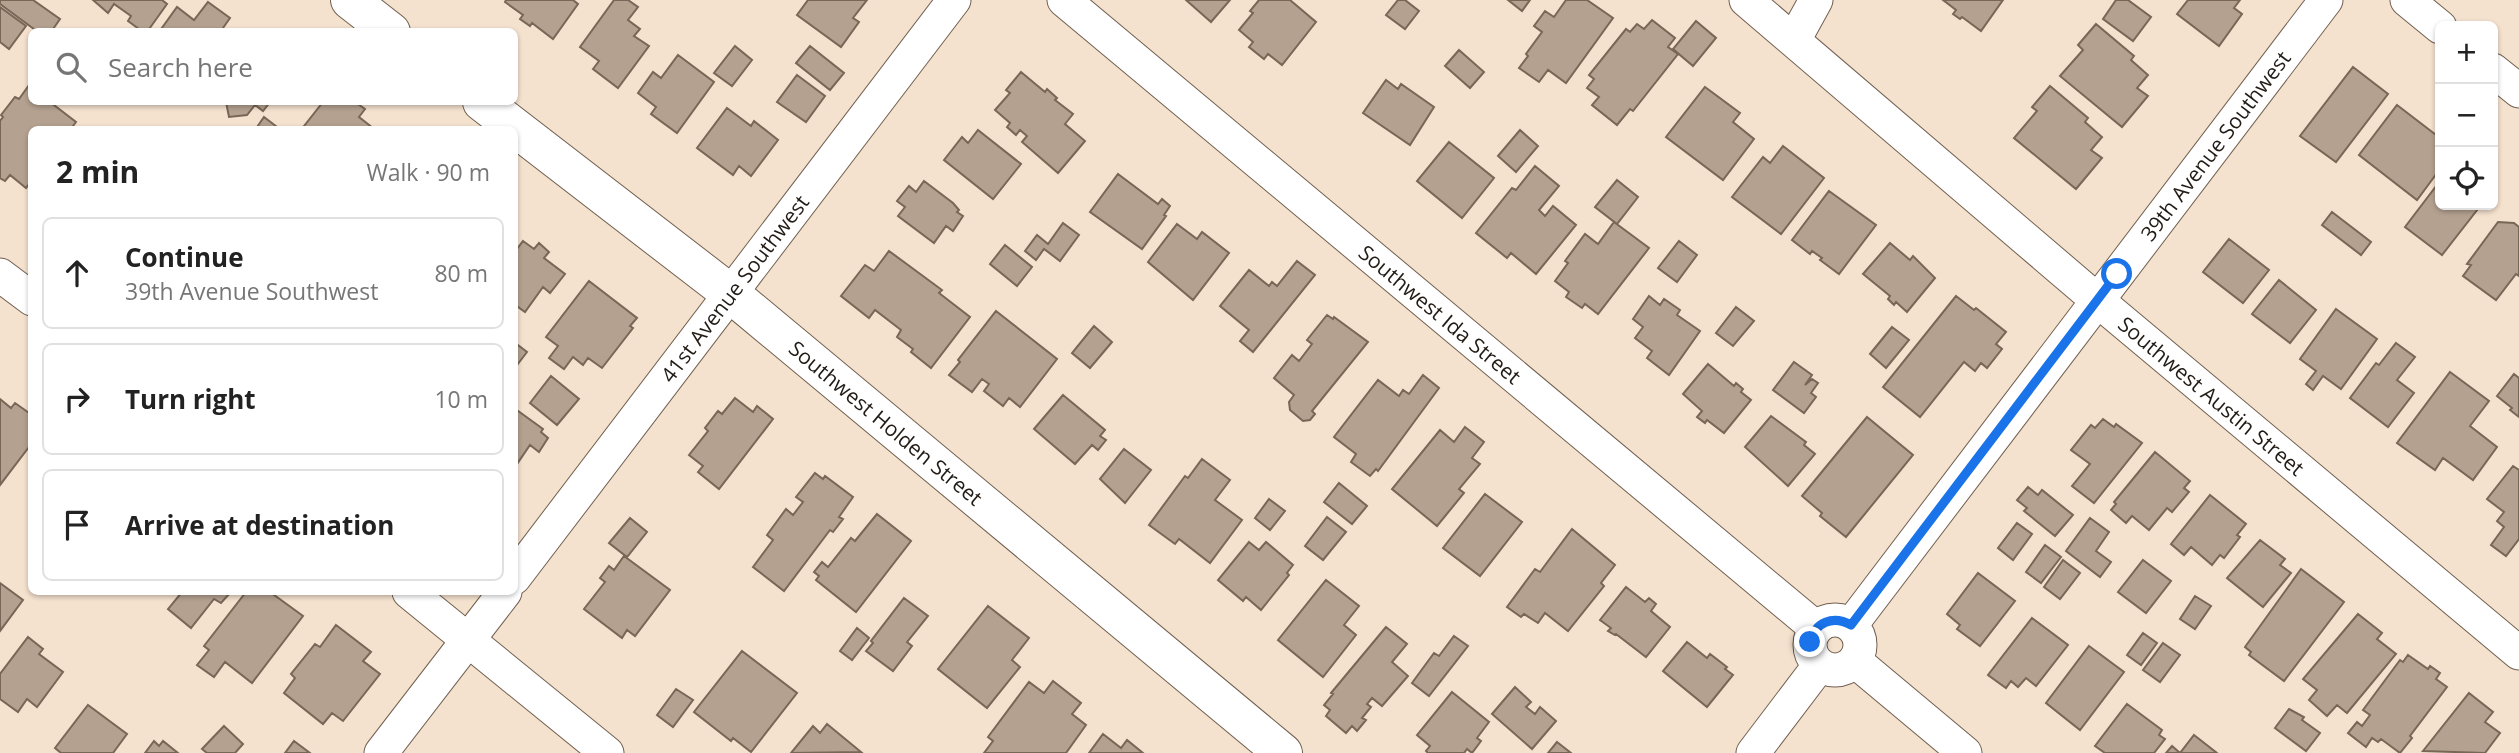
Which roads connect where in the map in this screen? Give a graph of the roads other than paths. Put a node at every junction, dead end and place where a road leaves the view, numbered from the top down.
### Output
1 (350, 0) edge
2 (954, 0) edge
3 (1063, 0) edge
4 (1746, 0) edge
5 (1816, 0) edge
6 (2326, 0) edge
7 (2407, 0) edge
8 (2435, 23) edge
9 (386, 28) edge
10 (1794, 40) junction
11 (2498, 74) edge
12 (2519, 91) edge
13 (486, 105) edge
14 (513, 126) edge
15 (518, 130) edge
16 (0, 275) edge
17 (731, 294) junction
18 (28, 296) edge
19 (2097, 300) junction
20 (518, 573) edge
21 (413, 595) edge
22 (503, 595) edge
23 (1851, 625) junction
24 (1816, 628) junction
25 (469, 639) junction
26 (2519, 653) edge
27 (1855, 661) junction
28 (1819, 666) junction
29 (381, 753) edge
30 (607, 753) edge
31 (1283, 753) edge
32 (1754, 753) edge
33 (1965, 753) edge

1 - 9 street
2 - 17 street, 41st Avenue Southwest
3 - 24 street, Southwest Ida Street
4 - 10 street, Southwest Austin Street
5 - 10 street
6 - 19 street, 39th Avenue Southwest
7 - 8 street
10 - 19 street, Southwest Austin Street
11 - 12 street
13 - 14 street, Southwest Holden Street
15 - 17 street, Southwest Holden Street
16 - 18 street
17 - 20 street, 41st Avenue Southwest
17 - 31 street, Southwest Holden Street
19 - 23 street, 39th Avenue Southwest
19 - 26 street, Southwest Austin Street
21 - 25 street
22 - 25 street
23 - 24 street
23 - 27 street
24 - 28 street
25 - 29 street
25 - 30 street
27 - 28 street
27 - 33 street
28 - 32 street

